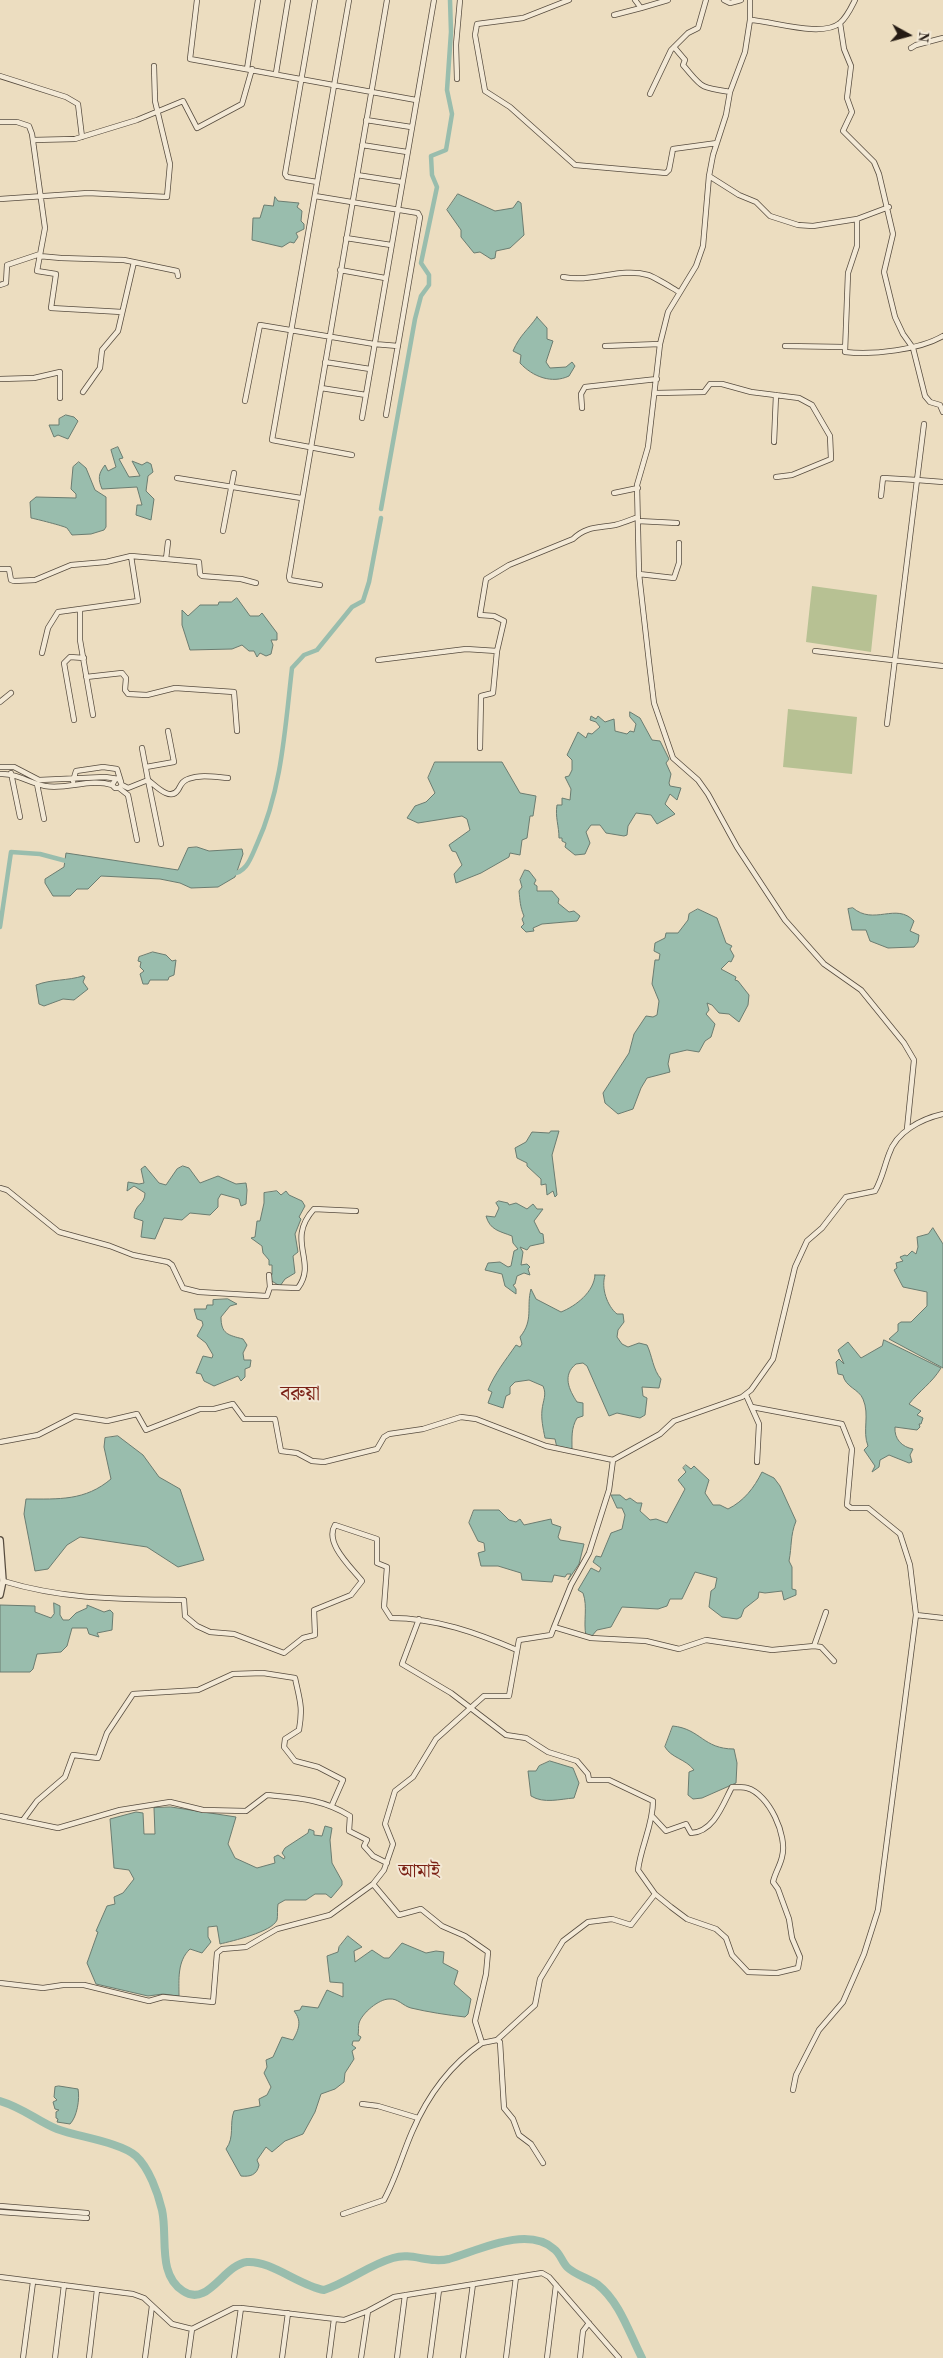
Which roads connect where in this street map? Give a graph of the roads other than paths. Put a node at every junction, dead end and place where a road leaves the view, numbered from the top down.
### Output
1 (197, 0) edge
2 (258, 0) edge
3 (288, 0) edge
4 (315, 0) edge
5 (349, 0) edge
6 (387, 0) edge
7 (434, 0) edge
8 (460, 0) edge
9 (569, 0) edge
10 (635, 0) edge
11 (668, 0) edge
12 (706, 0) edge
13 (724, 0) edge
14 (742, 0) edge
15 (750, 0) edge
16 (855, 0) edge
17 (641, 8) junction
18 (614, 15) dead end
19 (750, 20) junction
20 (840, 23) junction
21 (943, 38) edge
22 (674, 47) junction
23 (911, 48) dead end
24 (154, 66) dead end
25 (249, 69) junction
26 (276, 73) junction
27 (0, 76) edge
28 (301, 79) junction
29 (457, 79) dead end
30 (334, 85) junction
31 (371, 92) junction
32 (730, 92) junction
33 (650, 94) dead end
34 (416, 100) junction
35 (156, 111) junction
36 (366, 120) junction
37 (0, 122) edge
38 (411, 126) junction
39 (82, 137) junction
40 (33, 140) junction
41 (717, 143) junction
42 (362, 145) junction
43 (407, 152) junction
44 (357, 175) junction
45 (709, 176) junction
46 (317, 182) junction
47 (402, 182) junction
48 (40, 195) junction
49 (315, 196) junction
50 (0, 199) edge
51 (352, 203) junction
52 (889, 207) junction
53 (397, 211) junction
54 (857, 219) junction
55 (346, 238) junction
56 (391, 245) junction
57 (39, 255) junction
58 (134, 262) junction
59 (340, 270) junction
60 (178, 276) dead end
61 (563, 276) dead end
62 (385, 278) junction
63 (0, 285) edge
64 (679, 292) junction
65 (122, 312) junction
66 (291, 330) junction
67 (329, 336) junction
68 (943, 336) edge
69 (374, 344) junction
70 (660, 344) junction
71 (398, 346) junction
72 (605, 346) dead end
73 (785, 346) dead end
74 (844, 347) junction
75 (913, 348) junction
76 (325, 362) junction
77 (370, 369) junction
78 (657, 378) junction
79 (0, 379) edge
80 (321, 388) junction
81 (83, 392) dead end
82 (656, 394) junction
83 (366, 395) junction
84 (776, 395) junction
85 (60, 398) dead end
86 (245, 401) dead end
87 (582, 408) dead end
88 (943, 412) edge
89 (386, 416) dead end
90 (362, 418) dead end
91 (924, 424) dead end
92 (774, 442) dead end
93 (310, 447) junction
94 (352, 455) dead end
95 (234, 473) dead end
96 (776, 477) dead end
97 (177, 478) dead end
98 (917, 480) junction
99 (943, 482) edge
100 (232, 485) junction
101 (638, 488) junction
102 (614, 493) dead end
103 (881, 496) dead end
104 (301, 498) junction
105 (638, 519) junction
106 (677, 523) dead end
107 (223, 531) dead end
108 (168, 542) dead end
109 (680, 543) dead end
110 (131, 556) junction
111 (166, 559) junction
112 (0, 569) edge
113 (639, 574) junction
114 (256, 583) dead end
115 (320, 585) dead end
116 (80, 609) junction
117 (497, 650) junction
118 (815, 651) dead end
119 (42, 653) dead end
120 (84, 658) junction
121 (378, 660) dead end
122 (896, 660) junction
123 (943, 666) edge
124 (86, 677) junction
125 (12, 693) dead end
126 (0, 702) edge
127 (93, 715) dead end
128 (74, 720) dead end
129 (887, 724) dead end
130 (237, 731) dead end
131 (168, 732) dead end
132 (142, 748) dead end
133 (480, 748) dead end
134 (0, 767) edge
135 (146, 767) junction
136 (24, 772) junction
137 (11, 773) junction
138 (0, 774) edge
139 (22, 778) junction
140 (228, 778) dead end
141 (115, 780) junction
142 (148, 780) junction
143 (73, 781) junction
144 (37, 784) junction
145 (112, 785) junction
146 (121, 785) junction
147 (20, 817) dead end
148 (44, 820) dead end
149 (137, 840) dead end
150 (161, 844) dead end
151 (943, 1114) edge
152 (907, 1129) junction
153 (0, 1188) edge
154 (356, 1211) dead end
155 (269, 1275) dead end
156 (270, 1287) junction
157 (746, 1395) junction
158 (752, 1408) junction
159 (0, 1442) edge
160 (613, 1460) junction
161 (757, 1462) dead end
162 (0, 1540) edge
163 (3, 1581) junction
164 (0, 1595) edge
165 (826, 1612) dead end
166 (916, 1615) junction
167 (943, 1618) edge
168 (419, 1619) junction
169 (554, 1627) junction
170 (814, 1646) junction
171 (517, 1650) junction
172 (834, 1661) dead end
173 (332, 1805) junction
174 (0, 1816) edge
175 (653, 1817) junction
176 (23, 1820) junction
177 (387, 1863) junction
178 (373, 1884) junction
179 (655, 1894) junction
180 (0, 1983) edge
181 (497, 2040) junction
182 (482, 2043) junction
183 (793, 2090) dead end
184 (362, 2104) dead end
185 (418, 2118) junction
186 (543, 2163) dead end
187 (0, 2206) edge
188 (59, 2211) junction
189 (0, 2212) edge
190 (343, 2214) dead end
191 (59, 2216) junction
192 (0, 2277) edge
193 (516, 2277) junction
194 (33, 2282) junction
195 (473, 2284) junction
196 (64, 2285) junction
197 (556, 2285) junction
198 (97, 2290) junction
199 (439, 2290) junction
200 (405, 2296) junction
201 (152, 2306) junction
202 (240, 2308) junction
203 (368, 2311) junction
204 (288, 2314) junction
205 (334, 2319) junction
206 (589, 2323) junction
207 (192, 2329) junction
208 (23, 2358) edge
209 (55, 2358) edge
210 (89, 2358) edge
211 (145, 2358) edge
212 (188, 2358) edge
213 (234, 2358) edge
214 (282, 2358) edge
215 (329, 2358) edge
216 (361, 2358) edge
217 (397, 2358) edge
218 (430, 2358) edge
219 (463, 2358) edge
220 (506, 2358) edge
221 (548, 2358) edge
222 (580, 2358) edge
223 (619, 2358) edge

1 - 25 street
2 - 25 street
3 - 26 street
4 - 28 street
5 - 30 street
6 - 31 street
7 - 34 street
8 - 29 street
9 - 41 street
10 - 17 street
11 - 17 street
12 - 22 street
13 - 14 street
15 - 19 street
16 - 20 street
17 - 18 street
19 - 20 street
19 - 32 street
20 - 52 street
21 - 23 street
22 - 32 street
22 - 33 street
24 - 35 street
25 - 26 street
25 - 35 street
26 - 28 street
27 - 39 street
28 - 30 street
28 - 46 street
30 - 31 street
30 - 46 street
31 - 34 street
31 - 36 street
32 - 41 street
34 - 38 street
35 - 39 street
35 - 48 street
36 - 38 street
36 - 42 street
37 - 40 street
38 - 43 street
39 - 40 street
40 - 48 street
41 - 45 street
42 - 43 street
42 - 44 street
43 - 47 street
44 - 47 street
44 - 51 street
45 - 54 street
45 - 64 street
46 - 49 street
47 - 53 street
48 - 50 street
48 - 57 street
49 - 51 street
49 - 66 street
51 - 53 street
51 - 55 street
52 - 54 street
52 - 75 street
53 - 56 street
53 - 71 street
54 - 74 street
55 - 56 street
55 - 59 street
56 - 62 street
57 - 58 street
57 - 63 street
57 - 65 street
58 - 60 street
58 - 65 street
59 - 62 street
59 - 67 street
61 - 64 street
62 - 69 street
64 - 70 street
65 - 81 street
66 - 67 street
66 - 86 street
66 - 93 street
67 - 69 street
67 - 76 street
68 - 75 street
69 - 71 street
69 - 77 street
70 - 72 street
70 - 78 street
71 - 89 street
73 - 74 street
74 - 75 street
75 - 88 street
76 - 77 street
76 - 80 street
77 - 83 street
78 - 82 street
78 - 87 street
79 - 85 street
80 - 83 street
80 - 93 street
82 - 84 street
82 - 101 street
83 - 90 street
84 - 92 street
84 - 96 street
91 - 98 street
93 - 94 street
93 - 104 street
95 - 100 street
97 - 100 street
98 - 99 street
98 - 103 street
98 - 122 street
100 - 104 street
100 - 107 street
101 - 102 street
101 - 105 street
104 - 115 street
105 - 106 street
105 - 113 street
105 - 117 street
108 - 111 street
109 - 113 street
110 - 111 street
110 - 112 street
110 - 116 street
111 - 114 street
113 - 152 street
116 - 119 street
116 - 120 street
117 - 121 street
117 - 133 street
118 - 122 street
120 - 124 street
120 - 128 street
122 - 123 street
122 - 129 street
124 - 127 street
124 - 130 street
125 - 126 street
131 - 135 street
132 - 135 street
134 - 136 street
135 - 142 street
136 - 139 street
136 - 143 street
137 - 138 street
137 - 139 street
137 - 147 street
139 - 144 street
140 - 142 street
141 - 143 street
141 - 145 street
141 - 146 street
142 - 146 street
142 - 150 street
143 - 144 street
143 - 145 street
143 - 146 street
144 - 148 street
145 - 146 street
146 - 149 street
151 - 152 street
152 - 157 street
153 - 156 street
154 - 156 street
155 - 156 street
157 - 158 street
157 - 160 street
158 - 161 street
158 - 166 street
159 - 160 street
160 - 169 street
162 - 163 street
163 - 164 street
163 - 168 street
165 - 170 street
166 - 167 street
166 - 183 street
168 - 171 street
168 - 175 street
169 - 170 street
169 - 171 street
170 - 172 street
171 - 177 street
173 - 176 street
173 - 176 street
173 - 177 street
174 - 176 street
175 - 179 street
175 - 179 street
177 - 178 street
178 - 180 street
178 - 182 street
179 - 181 street
181 - 182 street
181 - 186 street
182 - 185 street
184 - 185 street
185 - 190 street
187 - 188 street
188 - 191 street
188 - 191 street
189 - 191 street
192 - 194 street
193 - 195 street
193 - 197 street
193 - 220 street
194 - 196 street
194 - 208 street
195 - 199 street
195 - 219 street
196 - 198 street
196 - 209 street
197 - 206 street
197 - 221 street
198 - 201 street
198 - 210 street
199 - 200 street
199 - 218 street
200 - 203 street
200 - 217 street
201 - 207 street
201 - 211 street
202 - 204 street
202 - 207 street
202 - 213 street
203 - 205 street
203 - 216 street
204 - 205 street
204 - 214 street
205 - 215 street
206 - 222 street
206 - 223 street
207 - 212 street

